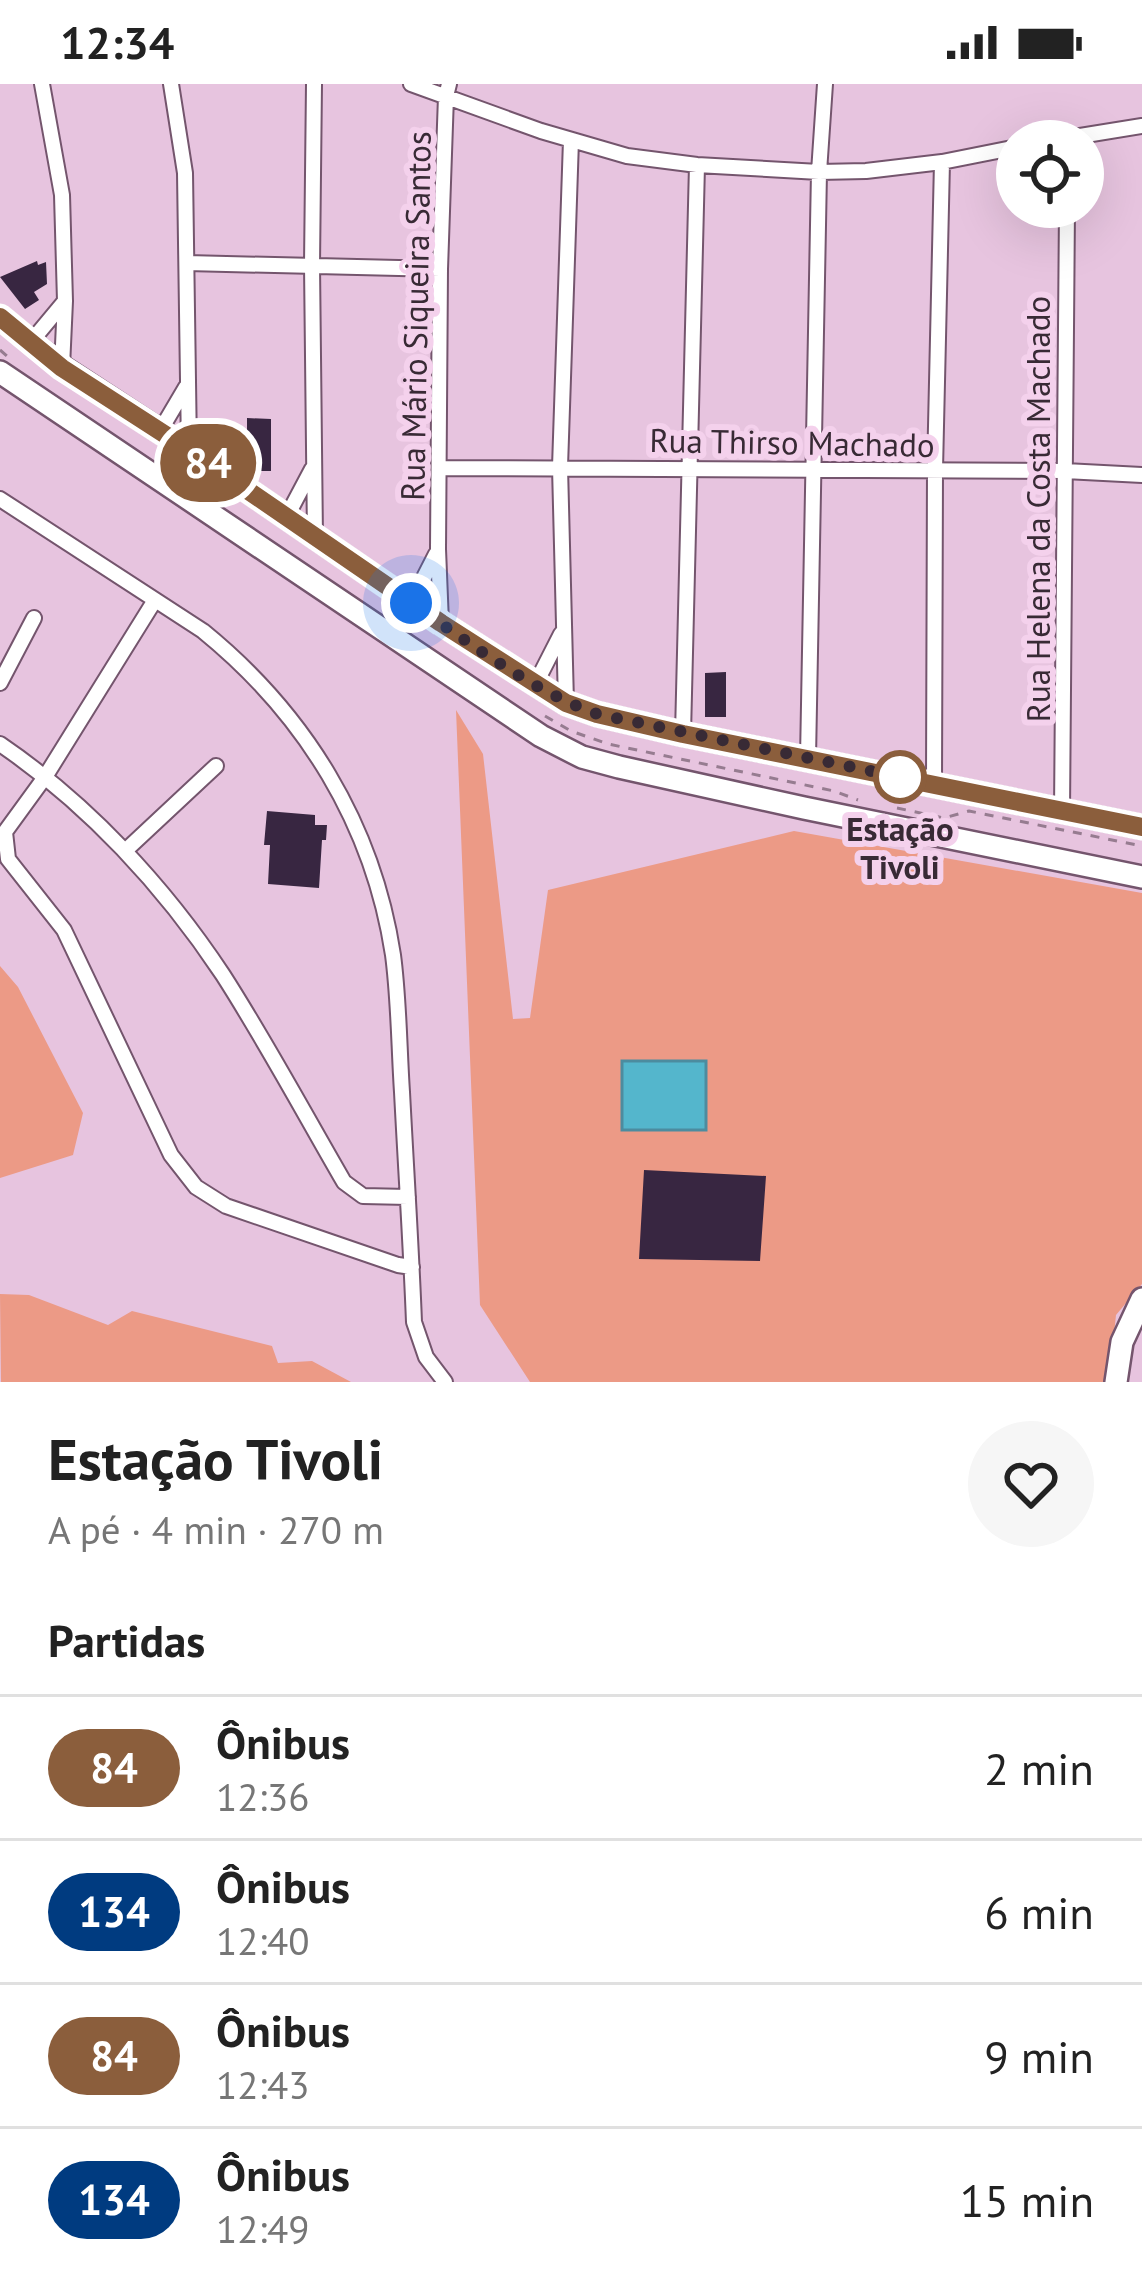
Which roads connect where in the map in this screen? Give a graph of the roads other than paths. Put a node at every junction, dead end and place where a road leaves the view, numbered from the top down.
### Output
1 (42, 84) edge
2 (171, 84) edge
3 (314, 84) edge
4 (411, 84) edge
5 (825, 84) edge
6 (447, 90) edge
7 (1142, 126) edge
8 (1104, 133) edge
9 (571, 140) junction
10 (996, 151) edge
11 (942, 162) junction
12 (698, 165) junction
13 (819, 172) junction
14 (1066, 228) edge
15 (188, 262) junction
16 (312, 265) junction
17 (440, 269) junction
18 (65, 301) junction
19 (0, 317) edge
20 (30, 343) junction
21 (62, 368) junction
22 (0, 372) edge
23 (188, 383) junction
24 (160, 431) junction
25 (189, 450) junction
26 (314, 464) junction
27 (560, 467) junction
28 (441, 468) junction
29 (691, 468) junction
30 (813, 469) junction
31 (935, 470) junction
32 (1065, 471) junction
33 (1142, 476) edge
34 (0, 499) edge
35 (286, 518) junction
36 (315, 538) junction
37 (438, 549) junction
38 (155, 600) junction
39 (411, 603) junction
40 (34, 618) dead end
41 (441, 623) junction
42 (563, 630) junction
43 (0, 683) edge
44 (535, 685) junction
45 (566, 703) junction
46 (683, 734) junction
47 (0, 744) edge
48 (808, 758) junction
49 (216, 766) dead end
50 (45, 777) junction
51 (934, 784) junction
52 (1062, 811) junction
53 (1142, 827) edge
54 (125, 851) junction
55 (1142, 877) edge
56 (408, 1197) junction
57 (412, 1267) junction
58 (1142, 1299) edge
59 (445, 1382) edge
60 (1116, 1382) edge

1 - 18 street
2 - 15 street
3 - 16 street
4 - 6 street
5 - 13 street
6 - 9 street
6 - 17 street, Rua Mário Siqueira Santos
7 - 8 street
9 - 12 street
9 - 27 street
10 - 11 street
11 - 13 street
11 - 31 street
12 - 13 street
12 - 29 street
13 - 30 street
14 - 32 street, Rua Helena da Costa Machado
15 - 16 street
15 - 23 street
16 - 17 street
16 - 26 street
17 - 28 street, Rua Mário Siqueira Santos
18 - 20 street
18 - 21 street
19 - 20 main road
20 - 21 main road
21 - 24 main road
22 - 55 main road
23 - 24 street
23 - 25 street
24 - 25 main road
25 - 35 main road
26 - 35 street
26 - 36 street
27 - 28 street, Rua Thirso Machado
27 - 29 street, Rua Thirso Machado
27 - 42 street
28 - 37 street, Rua Mário Siqueira Santos
29 - 30 street, Rua Thirso Machado
29 - 46 street
30 - 31 street, Rua Thirso Machado
30 - 48 street
31 - 32 street, Rua Thirso Machado
31 - 51 street
32 - 33 street, Rua Thirso Machado
32 - 52 street, Rua Helena da Costa Machado
34 - 38 street
35 - 36 main road
36 - 39 main road
37 - 39 street, Rua Mário Siqueira Santos
37 - 41 street, Rua Mário Siqueira Santos
38 - 50 street
38 - 56 street
39 - 41 main road
40 - 43 street
41 - 44 main road
42 - 44 street
42 - 45 street
44 - 45 main road
45 - 46 main road
46 - 48 main road
47 - 50 street
48 - 51 main road
49 - 54 street
50 - 54 street
50 - 57 street
51 - 52 main road
52 - 53 main road
54 - 56 street
56 - 57 street
57 - 59 street
58 - 60 main road

